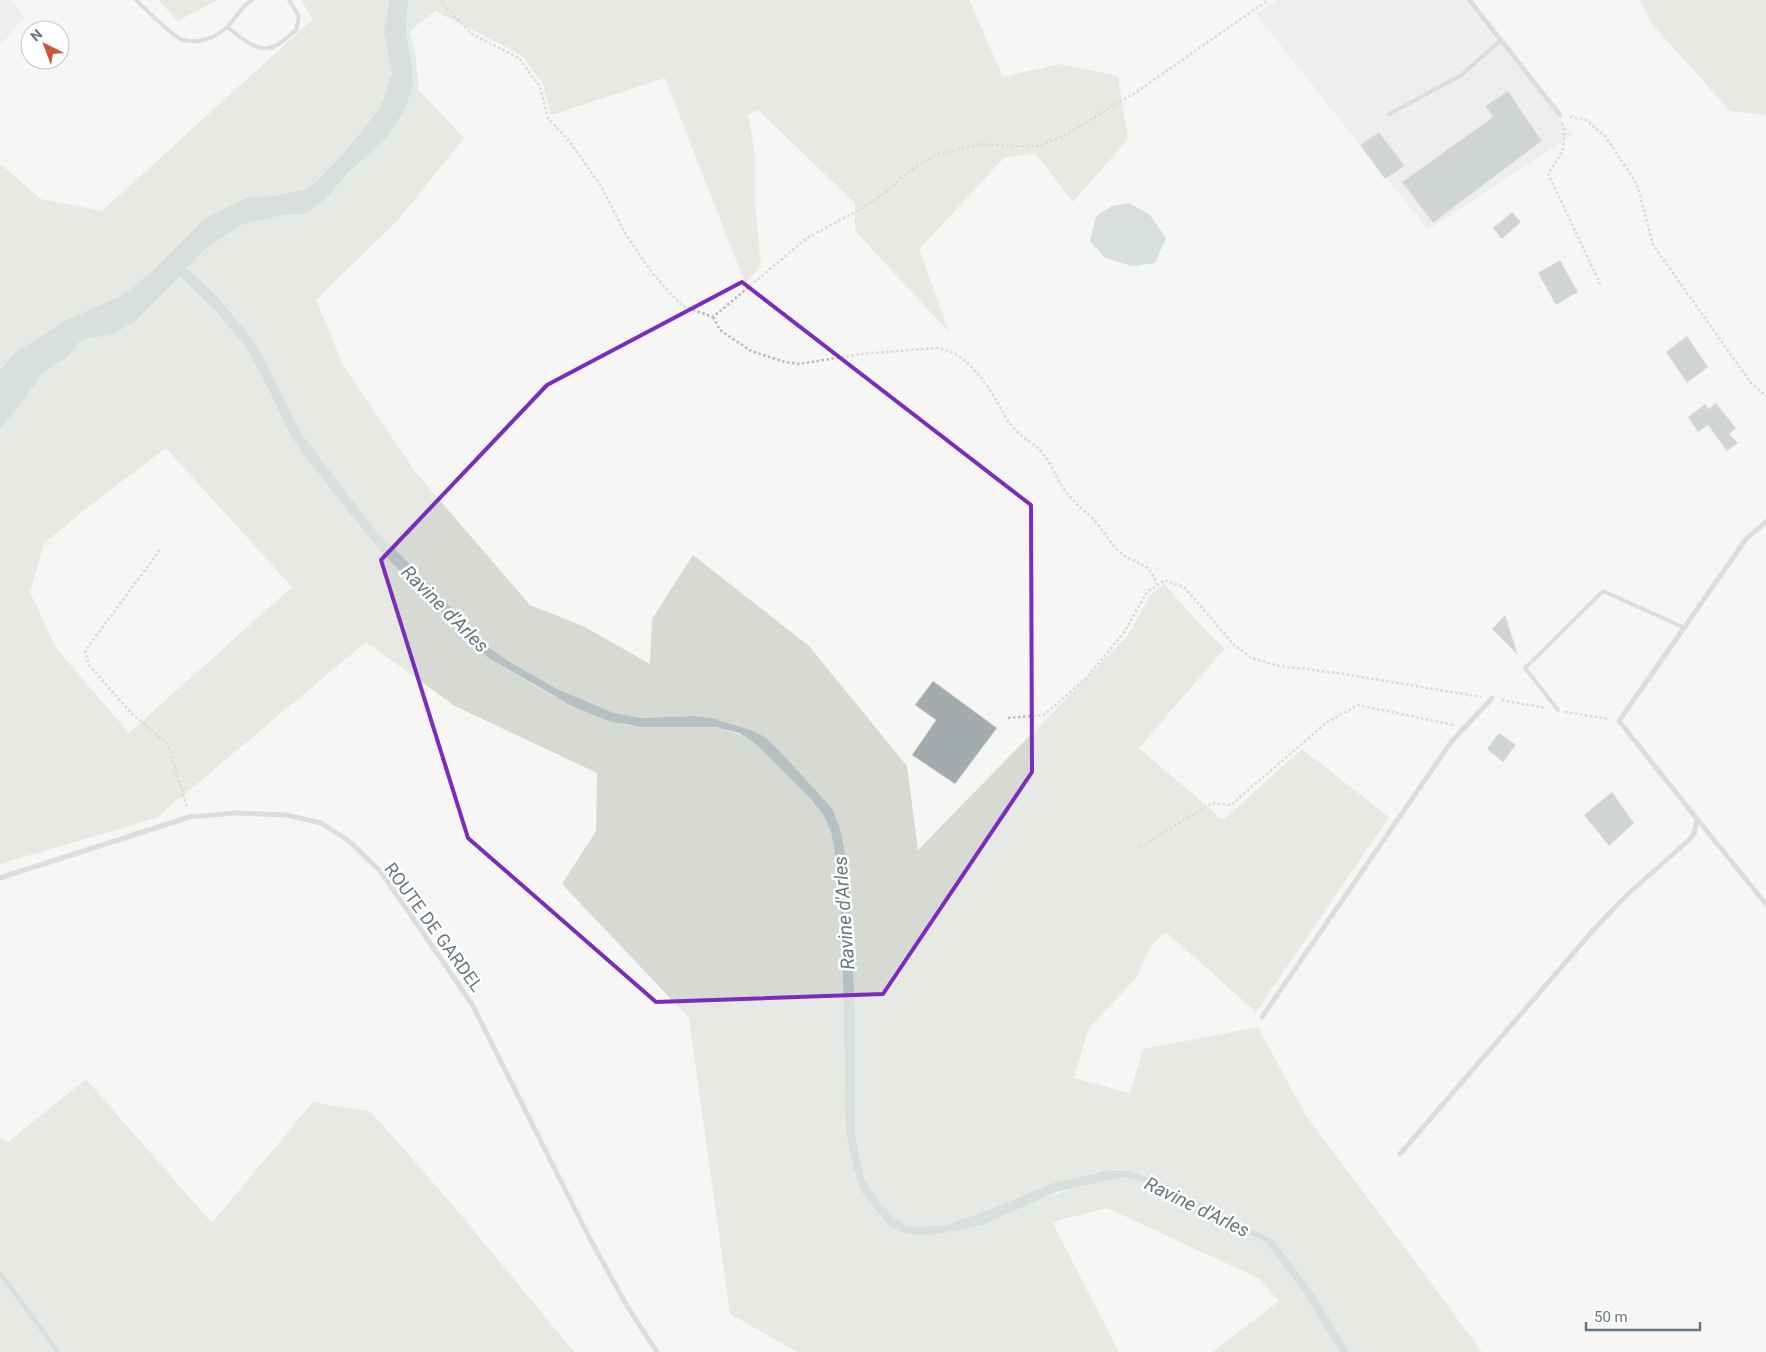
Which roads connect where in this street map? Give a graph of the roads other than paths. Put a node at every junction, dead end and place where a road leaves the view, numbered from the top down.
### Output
1 (136, 0) edge
2 (252, 0) edge
3 (290, 0) edge
4 (1469, 0) edge
5 (227, 27) junction
6 (1501, 40) junction
7 (1389, 114) dead end
8 (1560, 115) road end
9 (1766, 522) edge
10 (1685, 628) junction
11 (1492, 698) road end
12 (1558, 710) road end
13 (1697, 819) junction
14 (0, 878) edge
15 (1766, 904) edge
16 (1262, 1017) dead end
17 (1400, 1154) dead end
18 (657, 1352) edge

1 - 5 lane
2 - 5 lane
3 - 5 lane
4 - 6 street
6 - 7 lane
6 - 8 street
9 - 10 street
10 - 12 lane
10 - 13 street
11 - 16 street
13 - 15 street
13 - 17 street
14 - 18 street, ROUTE DE GARDEL

